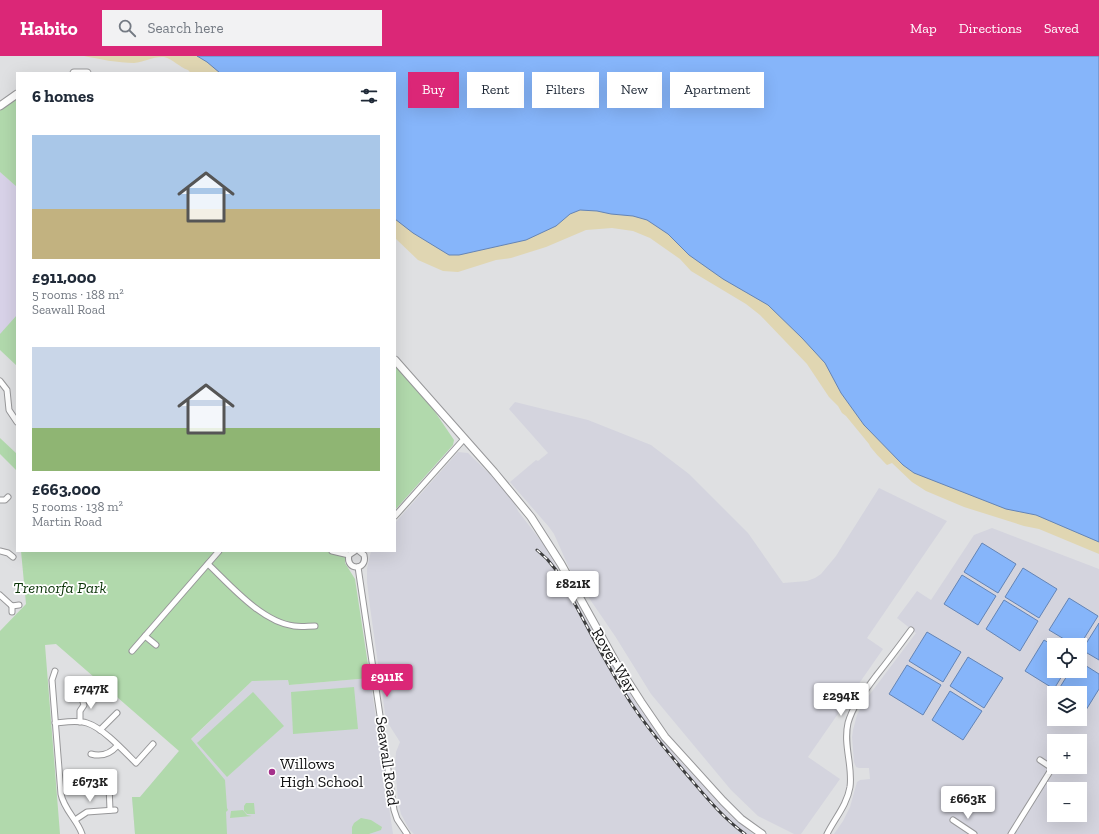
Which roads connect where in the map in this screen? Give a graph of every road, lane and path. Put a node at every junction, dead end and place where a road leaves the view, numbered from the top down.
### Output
1 (16, 95) edge
2 (0, 106) edge
3 (396, 361) edge
4 (0, 381) edge
5 (16, 420) edge
6 (464, 439) junction
7 (8, 497) dead end
8 (0, 500) edge
9 (396, 515) edge
10 (0, 551) edge
11 (218, 552) edge
12 (336, 552) edge
13 (354, 552) edge
14 (361, 552) edge
15 (349, 555) junction
16 (13, 557) dead end
17 (208, 564) junction
18 (358, 567) junction
19 (0, 595) edge
20 (19, 605) dead end
21 (12, 606) junction
22 (12, 612) dead end
23 (315, 626) dead end
24 (912, 630) dead end
25 (145, 636) junction
26 (156, 645) dead end
27 (132, 651) dead end
28 (55, 671) dead end
29 (83, 702) dead end
30 (117, 713) dead end
31 (80, 722) junction
32 (55, 723) junction
33 (100, 730) junction
34 (153, 744) dead end
35 (117, 746) junction
36 (91, 754) dead end
37 (1040, 760) dead end
38 (1047, 763) edge
39 (1048, 774) edge
40 (109, 785) dead end
41 (75, 820) junction
42 (953, 820) dead end
43 (830, 828) junction
44 (82, 834) edge
45 (407, 834) edge
46 (762, 834) edge
47 (824, 834) edge
48 (827, 834) edge
49 (974, 834) edge
50 (1011, 834) edge

1 - 2 street
3 - 6 street, Rover Way
4 - 5 street
6 - 9 street
6 - 46 street, Rover Way
7 - 8 street
10 - 16 street
11 - 17 street
12 - 15 street
13 - 15 street
14 - 18 street
15 - 18 street
17 - 23 street
17 - 25 street
18 - 45 street, Seawall Road
19 - 21 street
20 - 21 street
21 - 22 street
24 - 43 street
25 - 26 street
25 - 27 street
28 - 32 street
29 - 31 street
30 - 33 street
31 - 32 street
31 - 33 street
32 - 41 street
33 - 35 street
34 - 35 street
35 - 36 street
37 - 38 street
39 - 50 street
40 - 41 street
41 - 44 street
42 - 49 street
43 - 47 street
43 - 48 street

